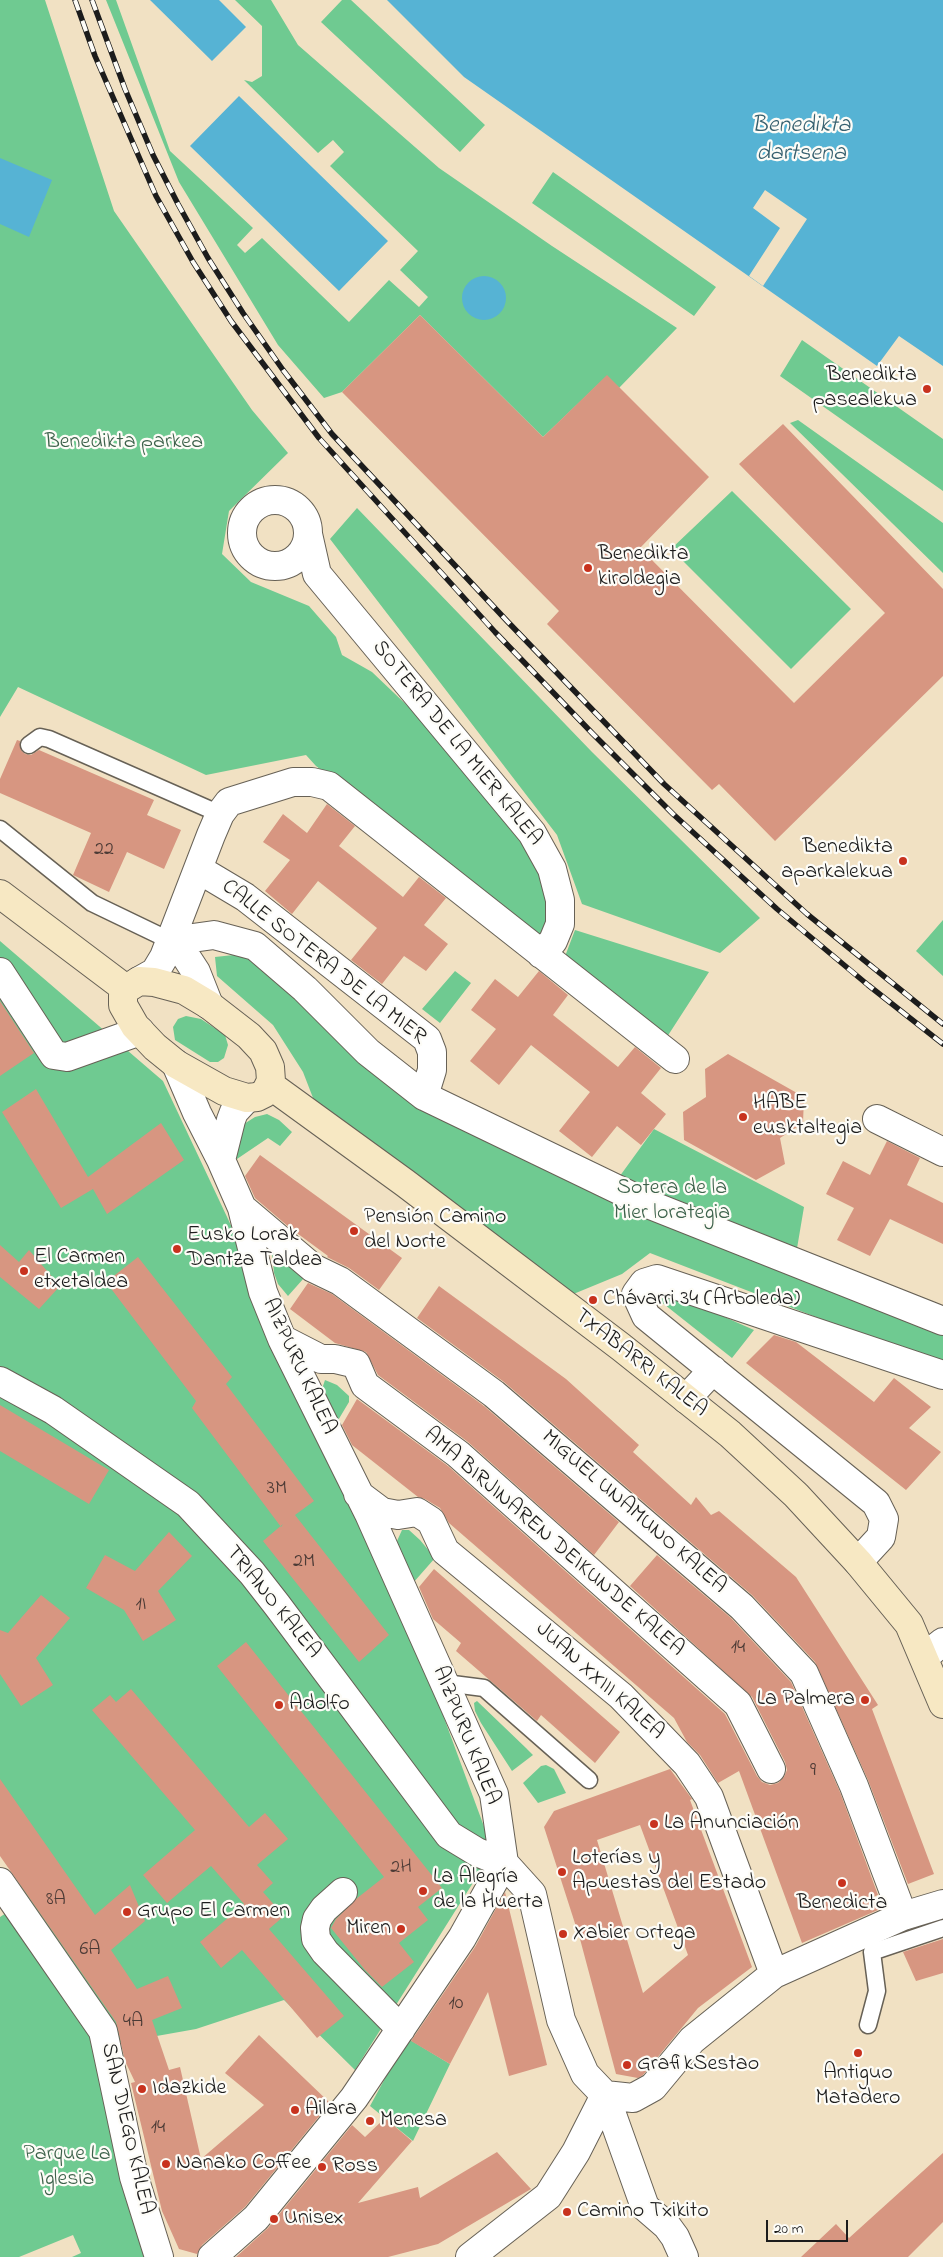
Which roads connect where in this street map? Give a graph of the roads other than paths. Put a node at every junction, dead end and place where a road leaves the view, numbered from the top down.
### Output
1 (308, 534) junction
2 (282, 565) junction
3 (317, 574) junction
4 (29, 745) dead end
5 (220, 814) junction
6 (0, 828) edge
7 (198, 869) junction
8 (0, 894) edge
9 (171, 941) junction
10 (541, 954) junction
11 (0, 972) edge
12 (133, 985) junction
13 (209, 1004) junction
14 (140, 1031) junction
15 (675, 1059) dead end
16 (176, 1064) junction
17 (270, 1084) junction
18 (424, 1096) junction
19 (247, 1098) junction
20 (877, 1119) dead end
21 (943, 1152) edge
22 (221, 1160) junction
23 (242, 1208) junction
24 (943, 1321) edge
25 (282, 1339) junction
26 (713, 1370) junction
27 (943, 1375) edge
28 (0, 1381) edge
29 (686, 1399) junction
30 (356, 1493) junction
31 (858, 1562) junction
32 (934, 1649) edge
33 (445, 1683) junction
34 (943, 1704) edge
35 (771, 1769) dead end
36 (589, 1780) dead end
37 (504, 1863) junction
38 (0, 1882) edge
39 (343, 1892) dead end
40 (943, 1904) edge
41 (904, 1916) junction
42 (943, 1928) edge
43 (774, 1974) junction
44 (868, 2025) dead end
45 (401, 2029) junction
46 (605, 2095) junction
47 (159, 2257) edge
48 (212, 2257) edge
49 (470, 2257) edge
50 (684, 2257) edge

1 - 2 street
1 - 2 street
1 - 3 street, SOTERA DE LA MIER KALEA
2 - 3 street
3 - 10 street, SOTERA DE LA MIER KALEA
4 - 5 lane
5 - 7 street
5 - 10 street
6 - 9 lane
7 - 9 street
7 - 18 street, CALLE SOTERA DE LA MIER
8 - 12 street
9 - 12 street
9 - 13 street
9 - 18 street
10 - 15 street
11 - 14 street
12 - 13 street
12 - 14 street
13 - 17 street
14 - 16 street
16 - 19 street
16 - 22 street, AIZPURU KALEA
17 - 19 street
17 - 29 street, TXABARRI KALEA
18 - 24 street
19 - 22 street
20 - 21 street
22 - 23 street, AIZPURU KALEA
23 - 25 street, AIZPURU KALEA
23 - 41 street, MIGUEL UNAMUNO KALEA
25 - 30 street, AIZPURU KALEA
25 - 35 street, AMA BIRJINAREN DEIKUNDE KALEA
26 - 27 street
26 - 29 street
26 - 31 street
28 - 37 street, TRIANO KALEA
29 - 31 street, TXABARRI KALEA
30 - 33 street, AIZPURU KALEA
30 - 43 street, JUAN XXIII KALEA
31 - 32 street, TXABARRI KALEA
32 - 34 street, TXABARRI KALEA
33 - 36 lane
33 - 37 street, AIZPURU KALEA
37 - 45 street
37 - 46 street
38 - 47 street, SAN DIEGO KALEA
39 - 45 street
40 - 41 street
41 - 43 street
42 - 44 lane
43 - 46 street
45 - 48 street
46 - 49 street
46 - 50 street

